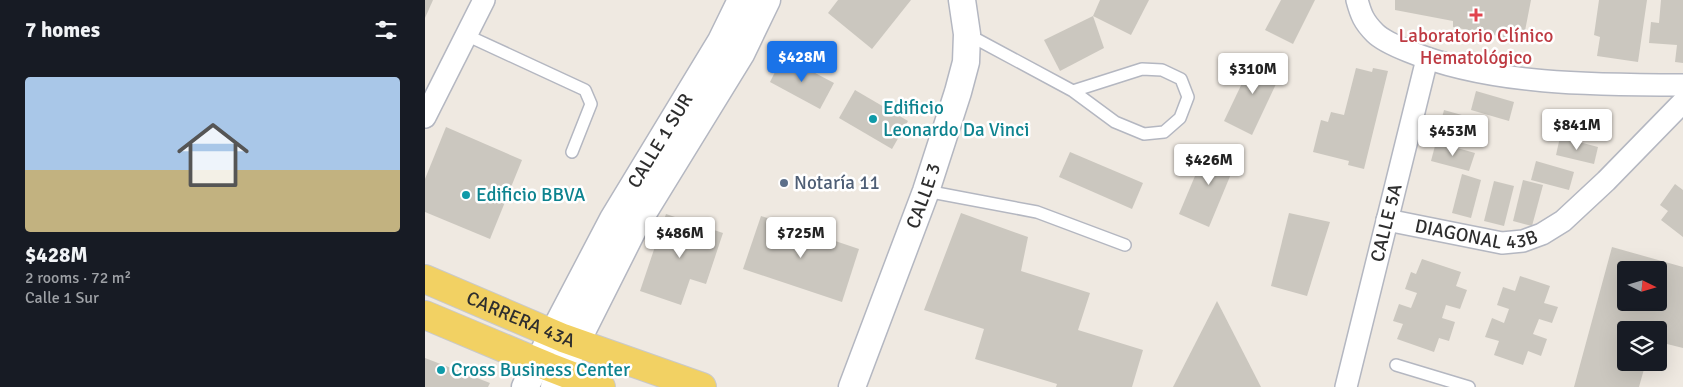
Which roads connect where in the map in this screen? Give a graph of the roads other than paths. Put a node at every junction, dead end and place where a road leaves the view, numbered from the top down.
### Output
1 (484, 0) edge
2 (741, 0) edge
3 (767, 0) edge
4 (962, 0) edge
5 (1359, 8) edge
6 (466, 34) junction
7 (967, 34) junction
8 (1427, 59) junction
9 (1683, 85) edge
10 (1073, 91) junction
11 (1683, 102) edge
12 (425, 117) edge
13 (572, 152) dead end
14 (926, 191) junction
15 (1387, 220) junction
16 (1125, 245) dead end
17 (425, 278) edge
18 (425, 315) edge
19 (565, 338) junction
20 (1396, 365) dead end
21 (551, 374) edge
22 (525, 387) edge
23 (601, 387) edge
24 (701, 387) edge
25 (852, 387) edge
26 (1346, 387) edge
27 (1469, 387) edge

1 - 6 street
2 - 19 street, CALLE 1 SUR
3 - 19 street, CALLE 1 SUR
4 - 7 street, CALLE 3
5 - 8 street
6 - 12 street
6 - 13 lane
7 - 10 lane
7 - 14 street, CALLE 3
8 - 9 street
8 - 15 street, CALLE 5A
10 - 10 lane
11 - 15 street, DIAGONAL 43B
14 - 16 lane
14 - 25 street, CALLE 3
15 - 26 street, CALLE 5A
17 - 19 main road, CARRERA 43A
18 - 21 main road, CARRERA 43A
19 - 21 street, CALLE 1 SUR
19 - 24 main road, CARRERA 43A
20 - 27 lane
21 - 22 street, CALLE 1 SUR
21 - 23 main road, CARRERA 43A

